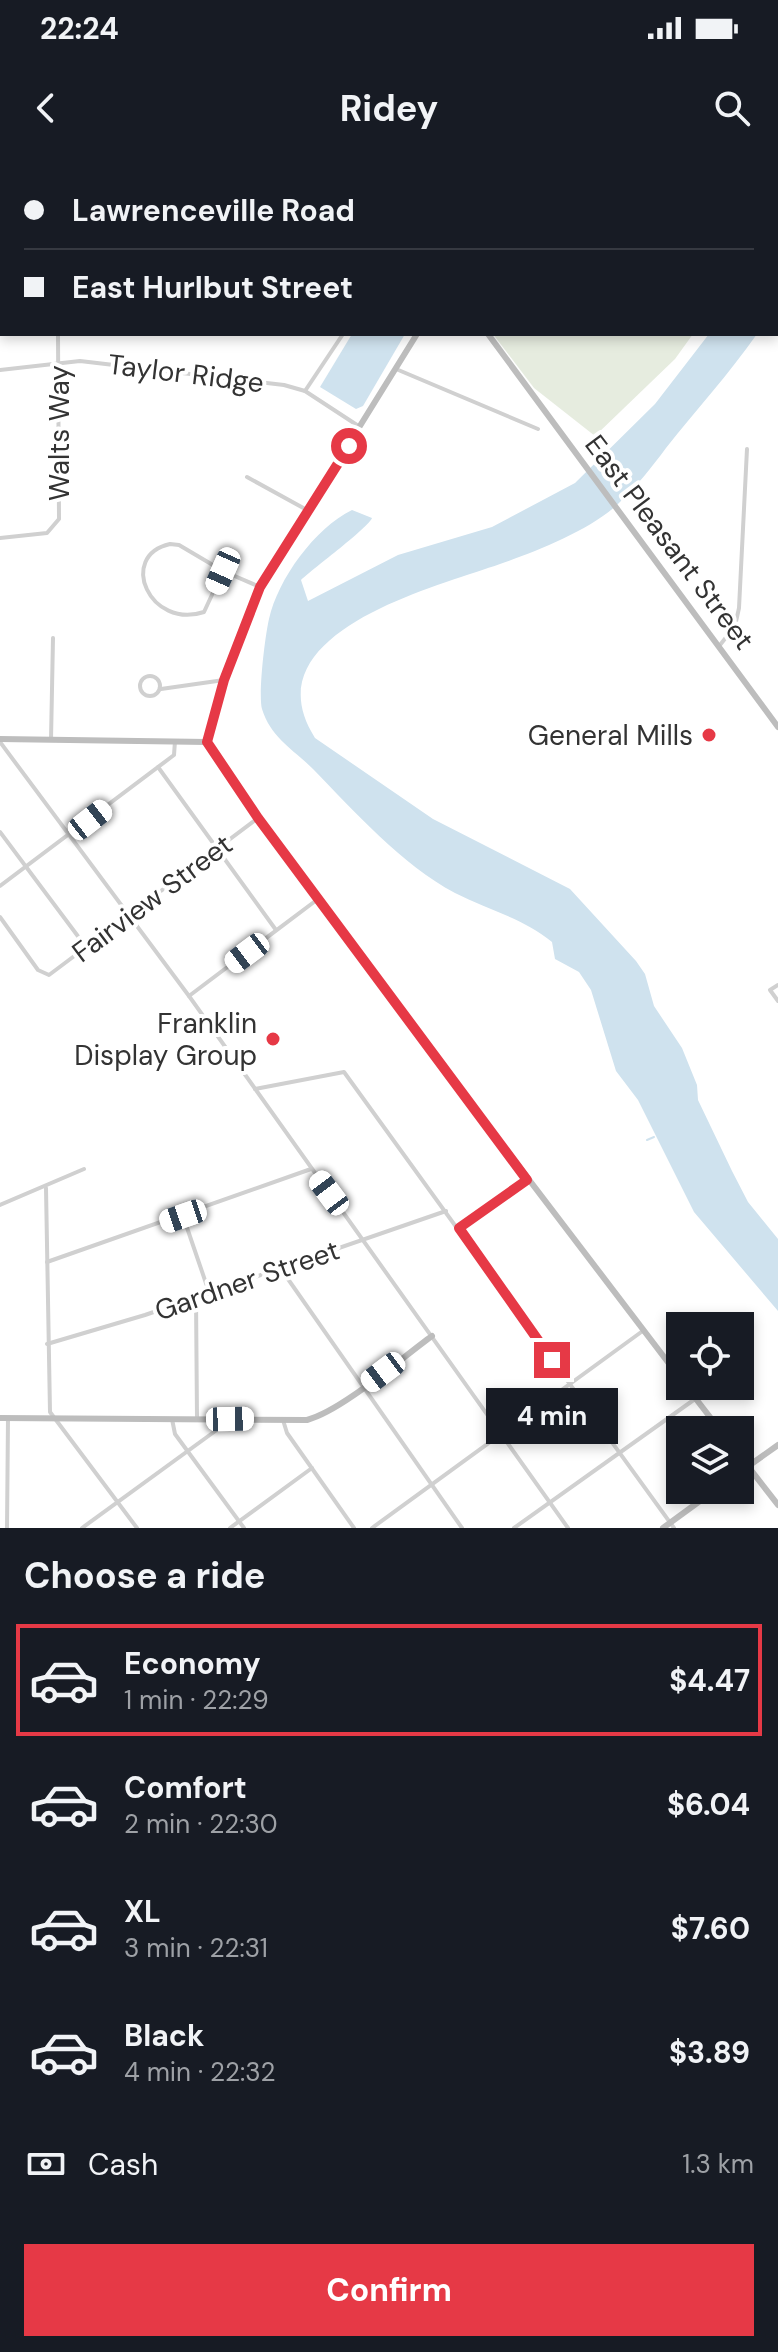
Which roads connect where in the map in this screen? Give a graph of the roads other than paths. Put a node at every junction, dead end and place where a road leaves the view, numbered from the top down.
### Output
1 (58, 336) edge
2 (342, 336) edge
3 (416, 336) edge
4 (489, 336) edge
5 (58, 362) junction
6 (395, 369) junction
7 (0, 370) edge
8 (305, 391) junction
9 (360, 427) junction
10 (538, 429) dead end
11 (747, 449) dead end
12 (247, 477) dead end
13 (307, 510) junction
14 (0, 538) edge
15 (223, 571) junction
16 (260, 587) junction
17 (53, 638) dead end
18 (720, 645) junction
19 (224, 680) junction
20 (161, 689) junction
21 (778, 727) edge
22 (51, 740) junction
23 (0, 741) edge
24 (175, 741) junction
25 (207, 742) junction
26 (158, 767) junction
27 (258, 818) junction
28 (0, 832) edge
29 (68, 837) junction
30 (216, 850) junction
31 (26, 867) junction
32 (0, 886) edge
33 (318, 899) junction
34 (127, 916) junction
35 (0, 917) edge
36 (276, 930) junction
37 (86, 947) junction
38 (778, 985) edge
39 (189, 996) junction
40 (778, 1001) edge
41 (254, 1089) junction
42 (84, 1169) dead end
43 (311, 1169) junction
44 (527, 1180) junction
45 (46, 1188) junction
46 (0, 1205) edge
47 (446, 1211) junction
48 (183, 1216) junction
49 (459, 1228) junction
50 (363, 1240) junction
51 (47, 1262) junction
52 (281, 1269) junction
53 (209, 1292) junction
54 (196, 1297) junction
55 (644, 1330) junction
56 (432, 1336) junction
57 (47, 1344) junction
58 (666, 1359) edge
59 (570, 1384) junction
60 (362, 1387) junction
61 (694, 1400) edge
62 (696, 1400) edge
63 (709, 1416) edge
64 (4, 1418) edge
65 (53, 1418) junction
66 (172, 1419) junction
67 (197, 1419) junction
68 (230, 1419) junction
69 (283, 1419) junction
70 (502, 1432) junction
71 (778, 1445) edge
72 (188, 1452) junction
73 (618, 1454) junction
74 (754, 1462) edge
75 (312, 1468) junction
76 (754, 1474) edge
77 (432, 1484) junction
78 (118, 1501) junction
79 (549, 1504) junction
80 (698, 1504) edge
81 (778, 1505) edge
82 (239, 1521) junction
83 (672, 1525) edge
84 (7, 1528) edge
85 (82, 1528) edge
86 (137, 1528) edge
87 (230, 1528) edge
88 (244, 1528) edge
89 (354, 1528) edge
90 (372, 1528) edge
91 (462, 1528) edge
92 (514, 1528) edge
93 (568, 1528) edge
94 (663, 1528) edge

1 - 5 street, Walts Way
2 - 8 street
3 - 6 street
4 - 18 street, East Pleasant Street
5 - 7 street, Taylor Ridge
5 - 8 street, Taylor Ridge
5 - 14 street, Walts Way
6 - 9 street
6 - 10 street
8 - 9 street, Taylor Ridge
9 - 13 street
11 - 18 street
12 - 13 street
13 - 16 street
15 - 15 street
15 - 16 street
16 - 19 street
17 - 22 street
18 - 21 street, East Pleasant Street
19 - 20 street
19 - 25 street
20 - 20 street
22 - 23 street
22 - 24 street
23 - 29 street
24 - 25 street
24 - 26 street
25 - 27 street
26 - 29 street
26 - 30 street
27 - 30 street, Fairview Street
27 - 33 street
28 - 31 street
29 - 31 street
29 - 34 street
30 - 34 street, Fairview Street
30 - 36 street
31 - 32 street
31 - 37 street
33 - 36 street
33 - 44 street
34 - 37 street, Fairview Street
34 - 39 street
35 - 37 street, Fairview Street
36 - 39 street
38 - 40 street
39 - 41 street
41 - 43 street
41 - 47 street
42 - 45 street
43 - 48 street
43 - 50 street
44 - 49 street
44 - 55 street
45 - 46 street
45 - 51 street
47 - 49 street
47 - 50 street, Gardner Street
48 - 51 street
48 - 53 street
49 - 59 street
50 - 52 street, Gardner Street
50 - 56 street
51 - 57 street
52 - 53 street, Gardner Street
52 - 60 street
53 - 54 street, Gardner Street
54 - 57 street, Gardner Street
54 - 67 street
55 - 58 street
55 - 59 street
56 - 60 street
56 - 70 street
57 - 65 street
59 - 70 street
59 - 73 street
60 - 69 street
60 - 77 street
61 - 73 street
62 - 63 street
64 - 65 street
64 - 84 street
65 - 66 street
65 - 78 street
66 - 67 street
66 - 72 street
67 - 68 street
68 - 69 street
68 - 72 street
69 - 75 street
70 - 77 street
70 - 79 street
71 - 74 street
72 - 78 street
72 - 82 street
73 - 79 street
73 - 83 street
75 - 82 street
75 - 89 street
76 - 81 street
77 - 90 street
77 - 91 street
78 - 85 street
78 - 86 street
79 - 92 street
79 - 93 street
80 - 83 street
82 - 87 street
82 - 88 street
83 - 94 street

